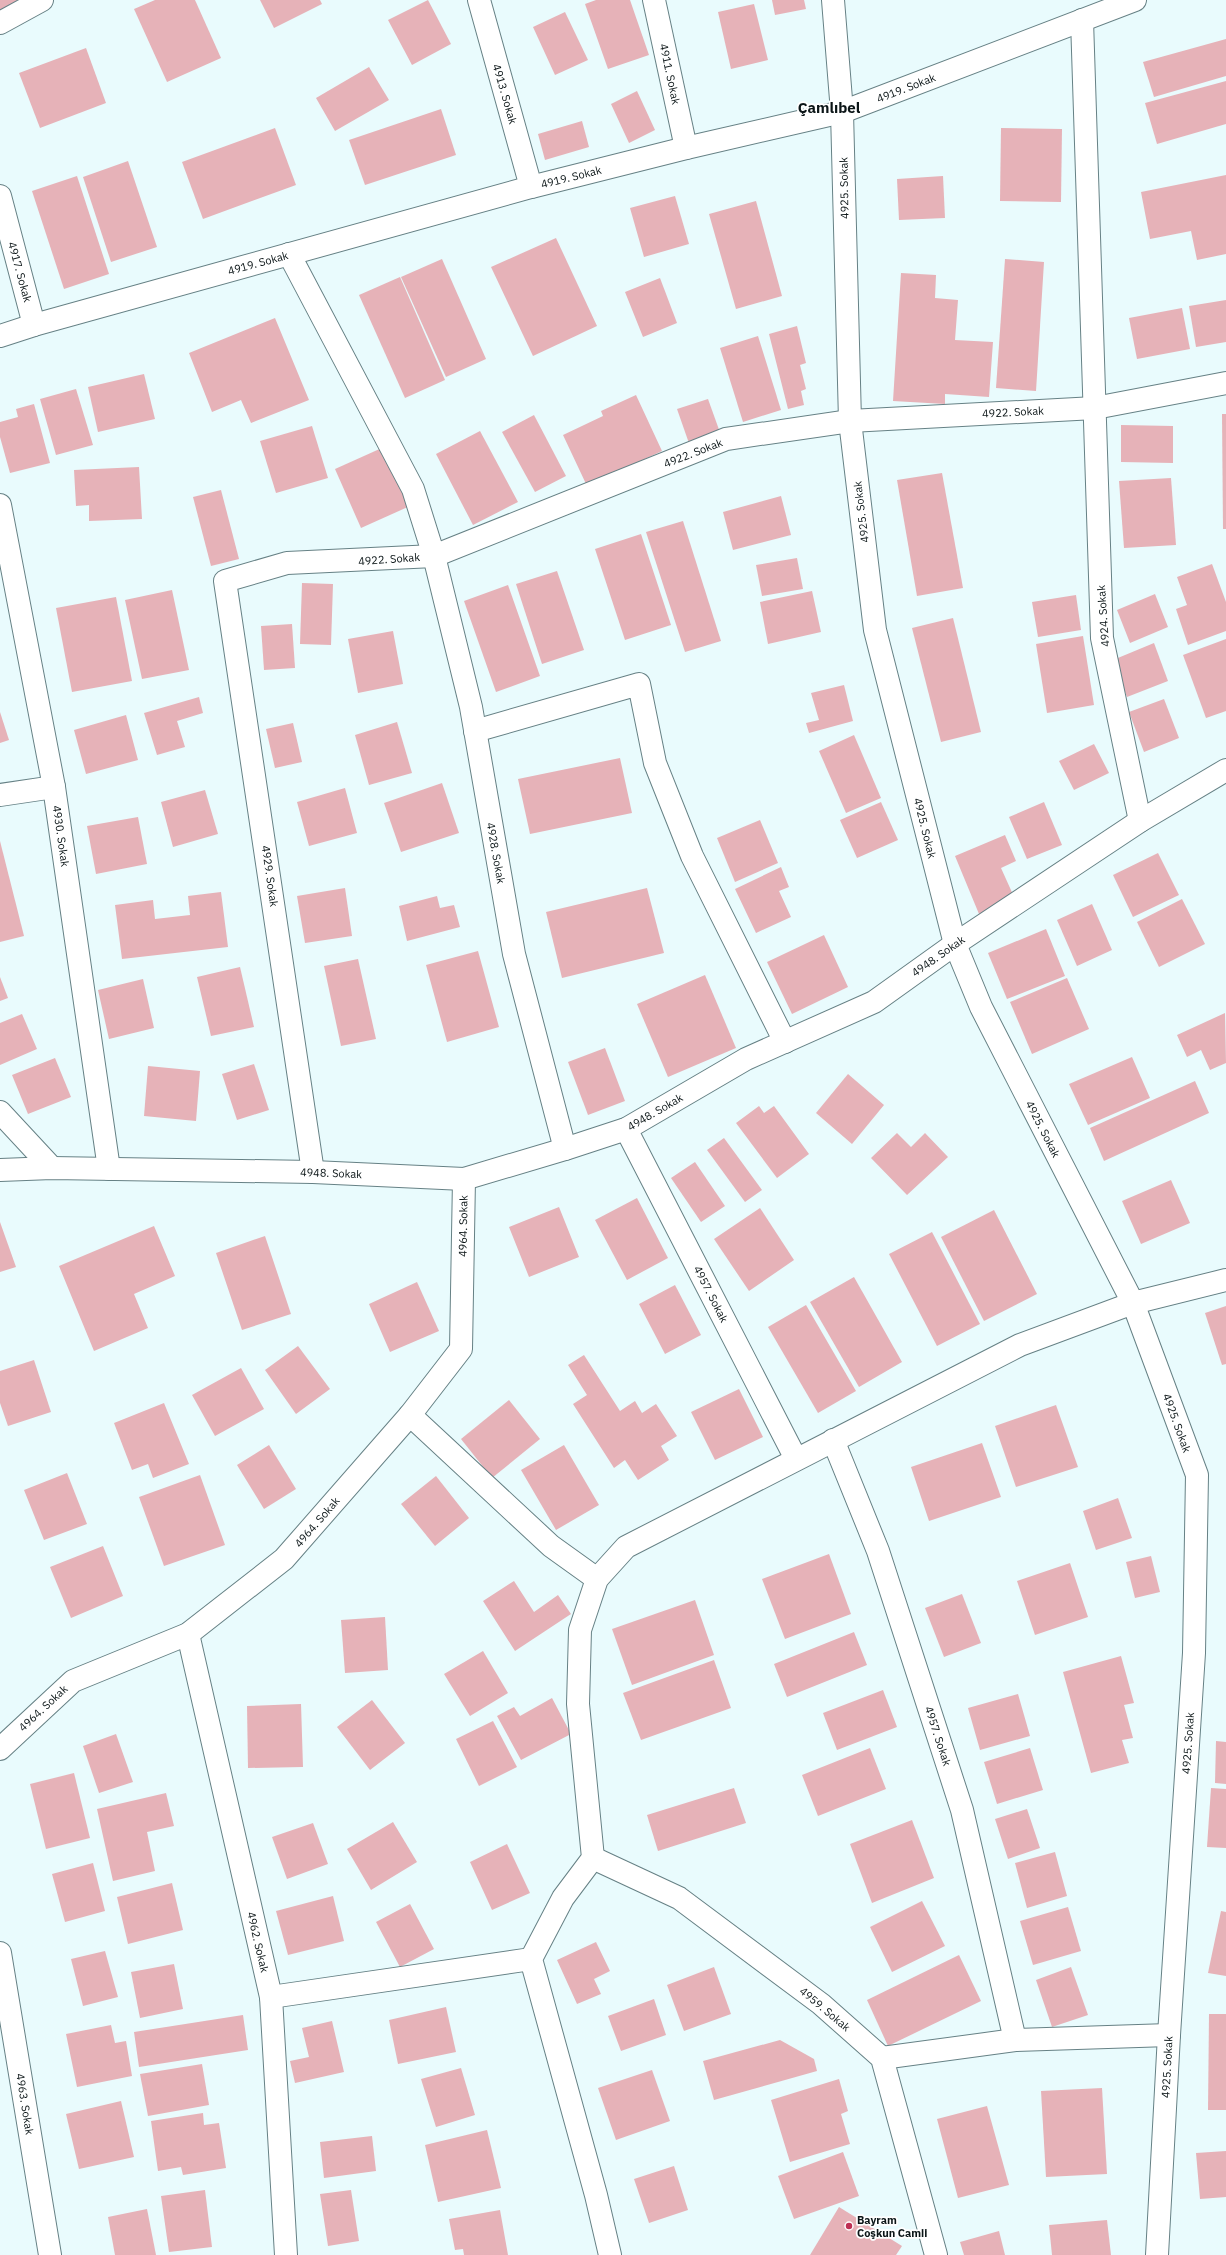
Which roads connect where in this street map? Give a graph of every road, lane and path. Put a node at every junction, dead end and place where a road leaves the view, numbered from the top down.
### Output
1 (42, 0) edge
2 (478, 0) edge
3 (654, 0) edge
4 (833, 0) edge
5 (1134, 0) edge
6 (1082, 20) junction
7 (0, 23) edge
8 (842, 112) junction
9 (686, 148) junction
10 (531, 187) junction
11 (0, 196) edge
12 (290, 254) junction
13 (34, 325) junction
14 (0, 336) edge
15 (1226, 383) edge
16 (1095, 408) junction
17 (850, 421) junction
18 (1, 514) edge
19 (434, 556) junction
20 (225, 581) joint
21 (475, 731) junction
22 (1226, 770) edge
23 (54, 787) junction
24 (0, 795) edge
25 (1140, 821) junction
26 (955, 944) junction
27 (785, 1042) junction
28 (0, 1112) edge
29 (626, 1129) junction
30 (564, 1149) junction
31 (52, 1168) junction
32 (109, 1169) junction
33 (0, 1170) edge
34 (313, 1172) junction
35 (464, 1179) junction
36 (1226, 1280) edge
37 (1133, 1303) junction
38 (410, 1416) junction
39 (833, 1440) junction
40 (796, 1458) junction
41 (597, 1579) junction
42 (188, 1634) junction
43 (0, 1749) edge
44 (593, 1858) junction
45 (0, 1953) edge
46 (531, 1959) junction
47 (271, 1997) junction
48 (1169, 2035) junction
49 (1015, 2040) junction
50 (882, 2058) junction
51 (50, 2255) edge
52 (286, 2255) edge
53 (610, 2255) edge
54 (936, 2255) edge
55 (1157, 2255) edge

1 - 7 street
2 - 10 street, 4913. Sokak
3 - 9 street, 4911. Sokak
4 - 8 street, 4925. Sokak
5 - 6 street, 4919. Sokak
6 - 8 street, 4919. Sokak
6 - 16 street, 4924. Sokak
8 - 9 street, 4919. Sokak
8 - 17 street, 4925. Sokak
9 - 10 street, 4919. Sokak
10 - 12 street, 4919. Sokak
11 - 13 street, 4917. Sokak
12 - 13 street, 4919. Sokak
12 - 19 street, 4928. Sokak
13 - 14 street, 4919. Sokak
15 - 16 street, 4922. Sokak
16 - 17 street, 4922. Sokak
16 - 25 street, 4924. Sokak
17 - 19 street, 4922. Sokak
17 - 26 street, 4925. Sokak
18 - 23 street, 4930. Sokak
19 - 20 street, 4922. Sokak
19 - 21 street, 4928. Sokak
20 - 34 street, 4929. Sokak
21 - 27 street
21 - 30 street, 4928. Sokak
22 - 25 street, 4948. Sokak
23 - 24 street
23 - 32 street, 4930. Sokak
25 - 26 street, 4948. Sokak
26 - 27 street, 4948. Sokak
26 - 37 street, 4925. Sokak
27 - 29 street, 4948. Sokak
28 - 31 street
29 - 30 street, 4948. Sokak
29 - 40 street, 4957. Sokak
30 - 35 street, 4948. Sokak
31 - 32 street, 4948. Sokak
31 - 33 street, 4948. Sokak
32 - 34 street, 4948. Sokak
34 - 35 street, 4948. Sokak
35 - 38 street, 4964. Sokak
36 - 37 street
37 - 39 street
37 - 48 street, 4925. Sokak
38 - 41 street
38 - 42 street, 4964. Sokak
39 - 40 street
39 - 49 street, 4957. Sokak
40 - 41 street
41 - 44 street
42 - 43 street, 4964. Sokak
42 - 47 street, 4962. Sokak
44 - 46 street
44 - 50 street, 4959. Sokak
45 - 51 street, 4963. Sokak
46 - 47 street
46 - 53 street
47 - 52 street, 4962. Sokak
48 - 49 street
48 - 55 street, 4925. Sokak
49 - 50 street
50 - 54 street

